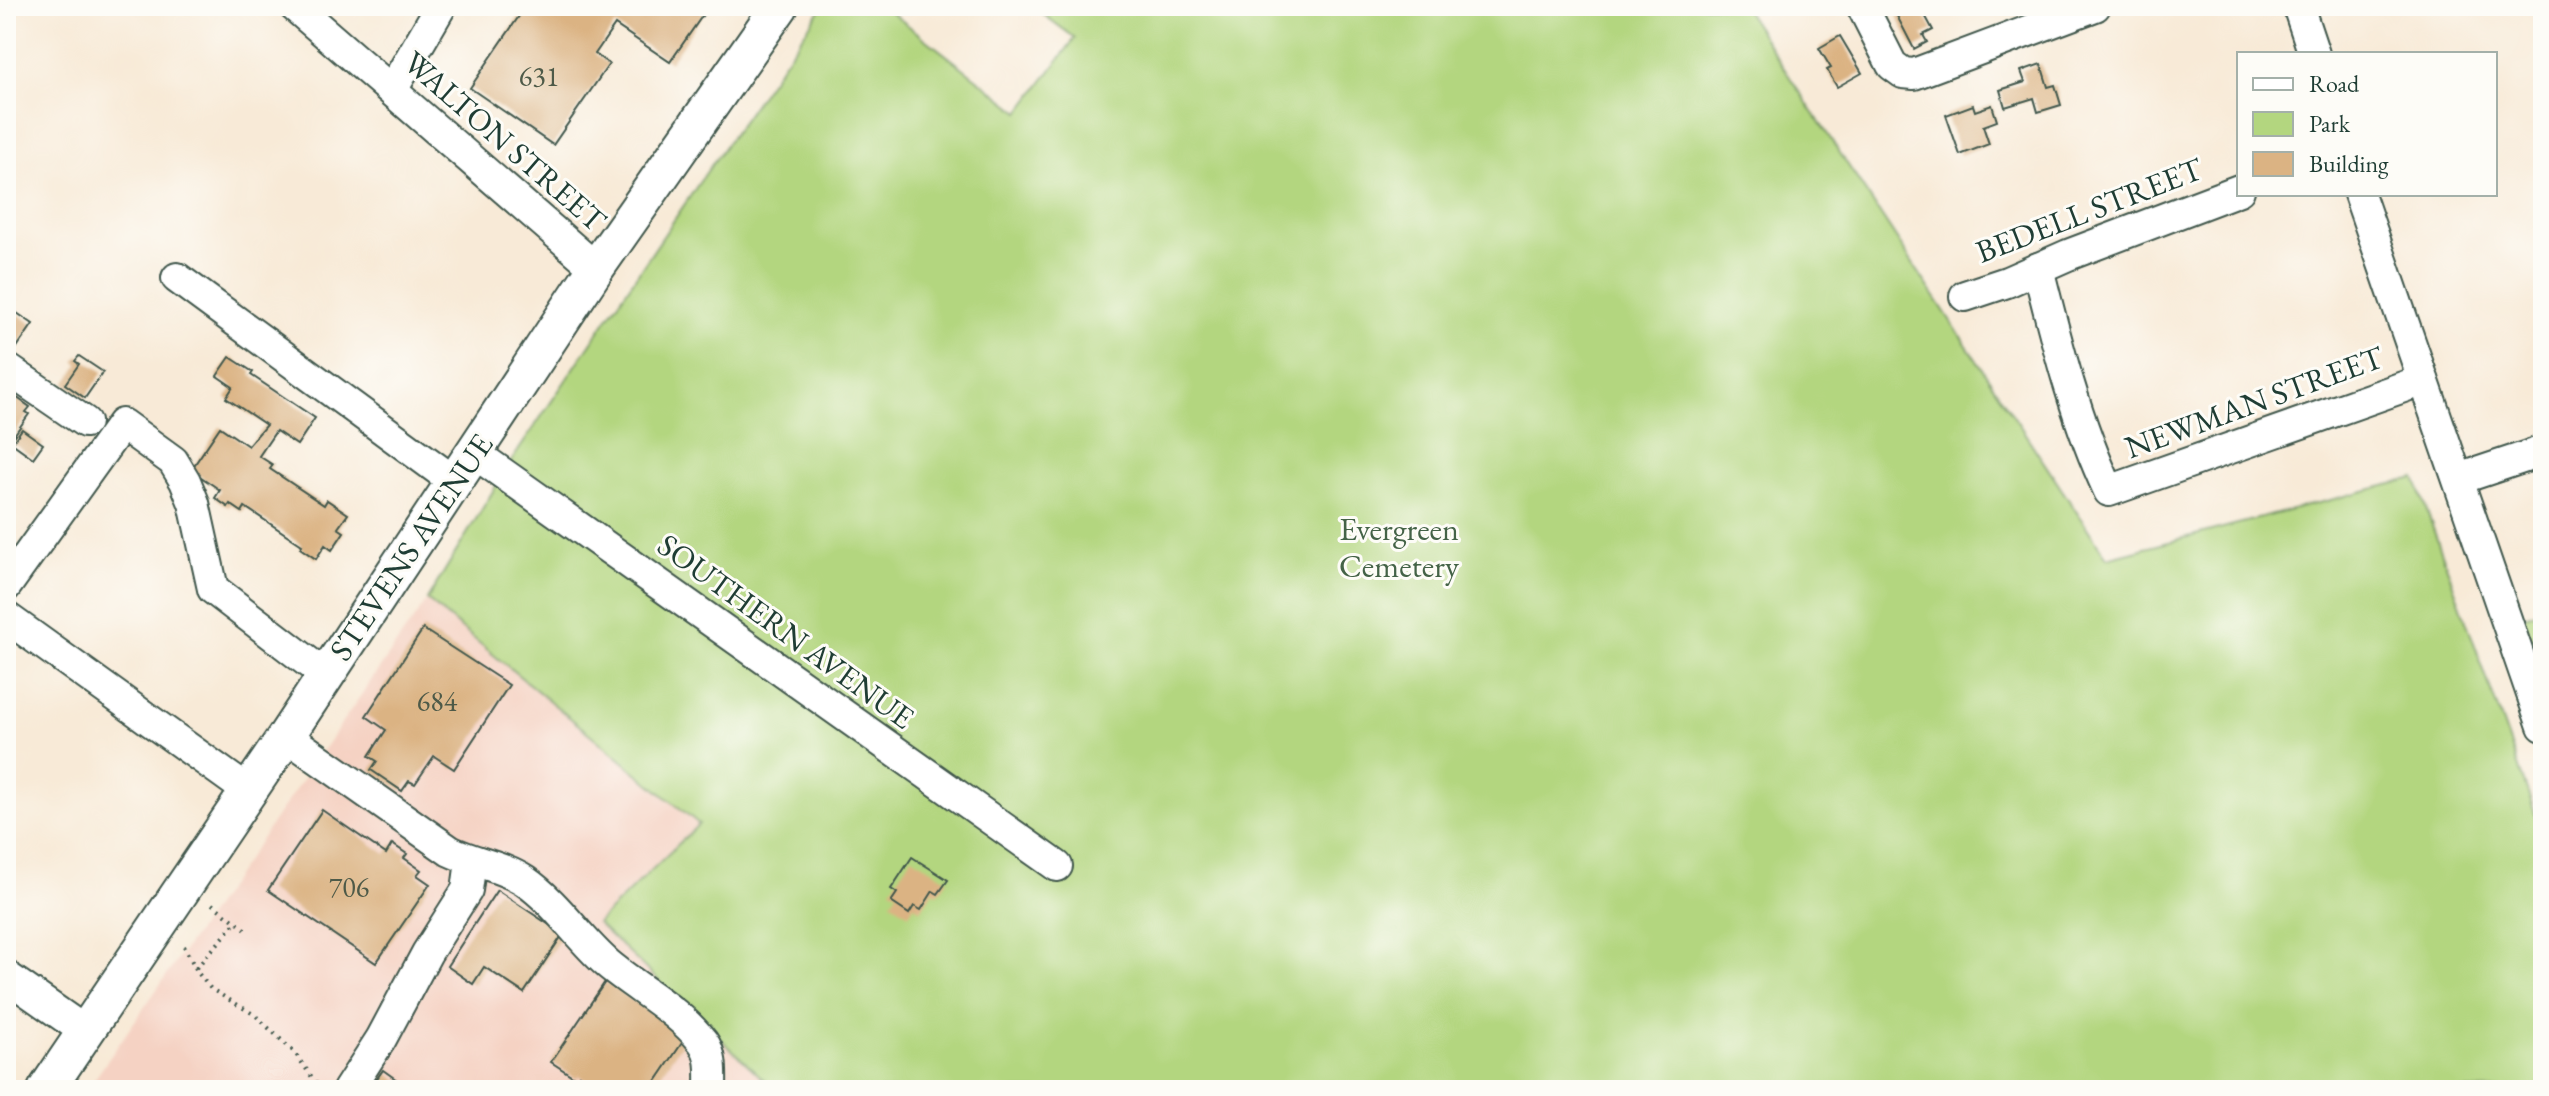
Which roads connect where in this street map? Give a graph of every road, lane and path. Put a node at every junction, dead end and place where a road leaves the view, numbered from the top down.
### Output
1 (294, 6) edge
2 (441, 6) edge
3 (780, 6) edge
4 (1862, 6) edge
5 (2095, 6) edge
6 (2298, 6) edge
7 (2060, 12) edge
8 (2313, 52) edge
9 (392, 90) junction
10 (2237, 191) edge
11 (2360, 196) edge
12 (596, 268) junction
13 (2038, 268) junction
14 (177, 278) dead end
15 (1965, 296) dead end
16 (6, 368) edge
17 (2423, 380) junction
18 (85, 422) dead end
19 (2543, 451) edge
20 (465, 467) junction
21 (2459, 479) junction
22 (6, 586) edge
23 (6, 617) edge
24 (325, 675) junction
25 (2543, 726) edge
26 (286, 736) junction
27 (248, 791) junction
28 (471, 861) junction
29 (1057, 866) dead end
30 (212, 904) dead end
31 (237, 922) junction
32 (247, 930) dead end
33 (184, 946) dead end
34 (196, 968) junction
35 (6, 976) edge
36 (86, 1032) junction
37 (46, 1090) edge
38 (321, 1090) edge
39 (348, 1090) edge
40 (711, 1090) edge

1 - 9 street, WALTON STREET
2 - 9 street
3 - 12 main road, STEVENS AVENUE
4 - 7 street
5 - 7 street
6 - 8 street
9 - 12 street, WALTON STREET
10 - 13 street, BEDELL STREET
11 - 17 street
12 - 20 main road, STEVENS AVENUE
13 - 15 street, BEDELL STREET
13 - 17 street, NEWMAN STREET
14 - 20 street, SOUTHERN AVENUE
16 - 18 street
17 - 21 street
19 - 21 street
20 - 24 main road, STEVENS AVENUE
20 - 29 street, SOUTHERN AVENUE
21 - 25 street
22 - 24 street
23 - 27 street
24 - 26 main road, STEVENS AVENUE
26 - 27 main road, STEVENS AVENUE
26 - 28 street
27 - 36 main road, STEVENS AVENUE
28 - 39 street
28 - 40 street
30 - 31 path
31 - 32 path
31 - 34 path
33 - 34 path
34 - 38 path
35 - 36 street
36 - 37 main road, STEVENS AVENUE

